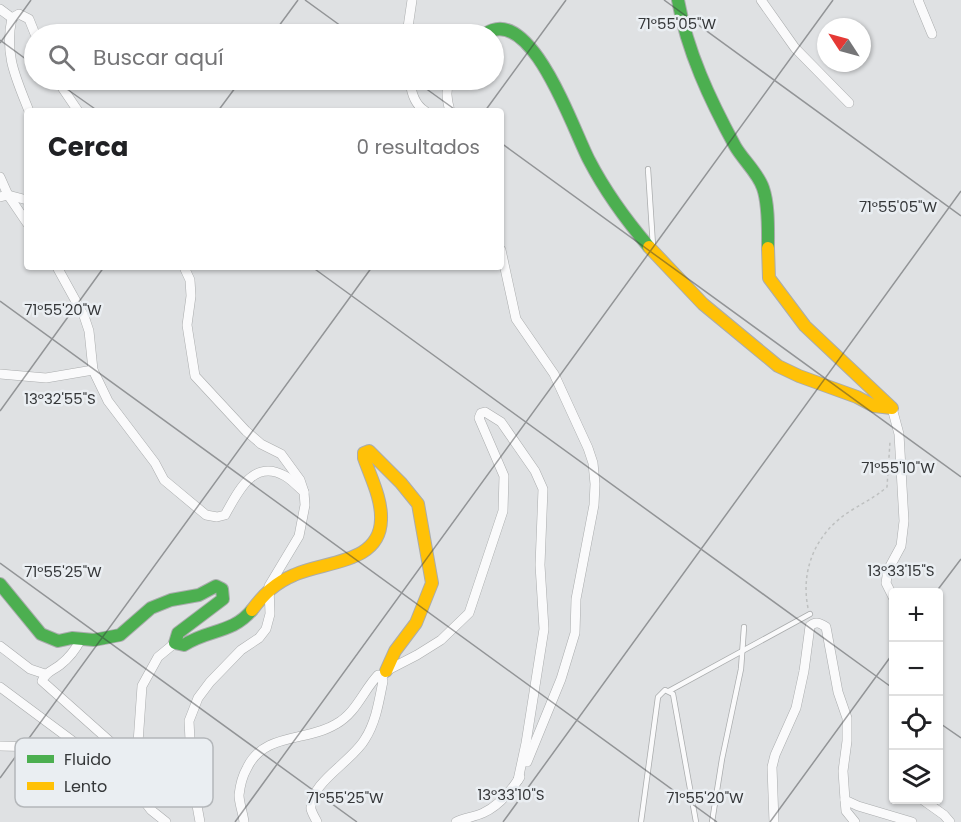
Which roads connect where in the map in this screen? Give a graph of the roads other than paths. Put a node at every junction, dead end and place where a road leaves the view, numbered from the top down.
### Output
1 (412, 0) edge
2 (678, 0) edge
3 (761, 0) edge
4 (918, 0) edge
5 (0, 9) edge
6 (12, 18) junction
7 (31, 24) edge
8 (408, 24) edge
9 (504, 30) edge
10 (932, 34) dead end
11 (64, 90) edge
12 (411, 90) edge
13 (448, 90) edge
14 (849, 103) dead end
15 (28, 108) edge
16 (76, 108) edge
17 (420, 108) edge
18 (449, 108) edge
19 (648, 170) dead end
20 (0, 177) edge
21 (4, 196) edge
22 (24, 199) edge
23 (24, 219) edge
24 (653, 252) junction
25 (504, 264) edge
26 (59, 270) edge
27 (185, 270) edge
28 (93, 370) junction
29 (0, 374) edge
30 (892, 408) junction
31 (304, 492) junction
32 (0, 584) edge
33 (269, 589) junction
34 (889, 589) edge
35 (810, 614) road end
36 (744, 627) dead end
37 (81, 639) junction
38 (176, 643) junction
39 (0, 646) edge
40 (742, 652) junction
41 (384, 674) junction
42 (45, 675) junction
43 (0, 687) edge
44 (669, 691) junction
45 (69, 738) edge
46 (106, 738) edge
47 (138, 738) edge
48 (190, 738) edge
49 (0, 746) edge
50 (15, 746) edge
51 (518, 780) junction
52 (845, 800) junction
53 (929, 804) edge
54 (149, 807) edge
55 (197, 807) edge
56 (166, 822) edge
57 (200, 822) edge
58 (244, 822) edge
59 (317, 822) edge
60 (456, 822) edge
61 (641, 822) edge
62 (696, 822) edge
63 (712, 822) edge
64 (774, 822) edge
65 (855, 822) edge
66 (912, 822) edge
67 (950, 822) edge

1 - 8 street
2 - 30 street
3 - 14 street
4 - 10 street
5 - 6 street
6 - 7 street
6 - 15 street
9 - 24 street
11 - 16 street
12 - 17 street
13 - 18 street
19 - 24 lane
20 - 21 street
21 - 22 street
21 - 23 street
24 - 30 street
25 - 51 street
26 - 28 street
27 - 31 street
28 - 29 street
28 - 31 street
30 - 34 street
31 - 33 street
32 - 37 street
33 - 38 street
33 - 41 street
33 - 48 street
35 - 40 lane
36 - 40 lane
37 - 38 street
37 - 42 street
38 - 47 street
39 - 42 street
40 - 44 lane
40 - 63 lane
41 - 51 street
41 - 58 street
41 - 59 street
42 - 46 street
43 - 45 street
44 - 61 lane
44 - 62 lane
49 - 50 street
51 - 60 street
52 - 64 street
52 - 65 street
52 - 66 street
53 - 67 street
54 - 56 street
55 - 57 street

